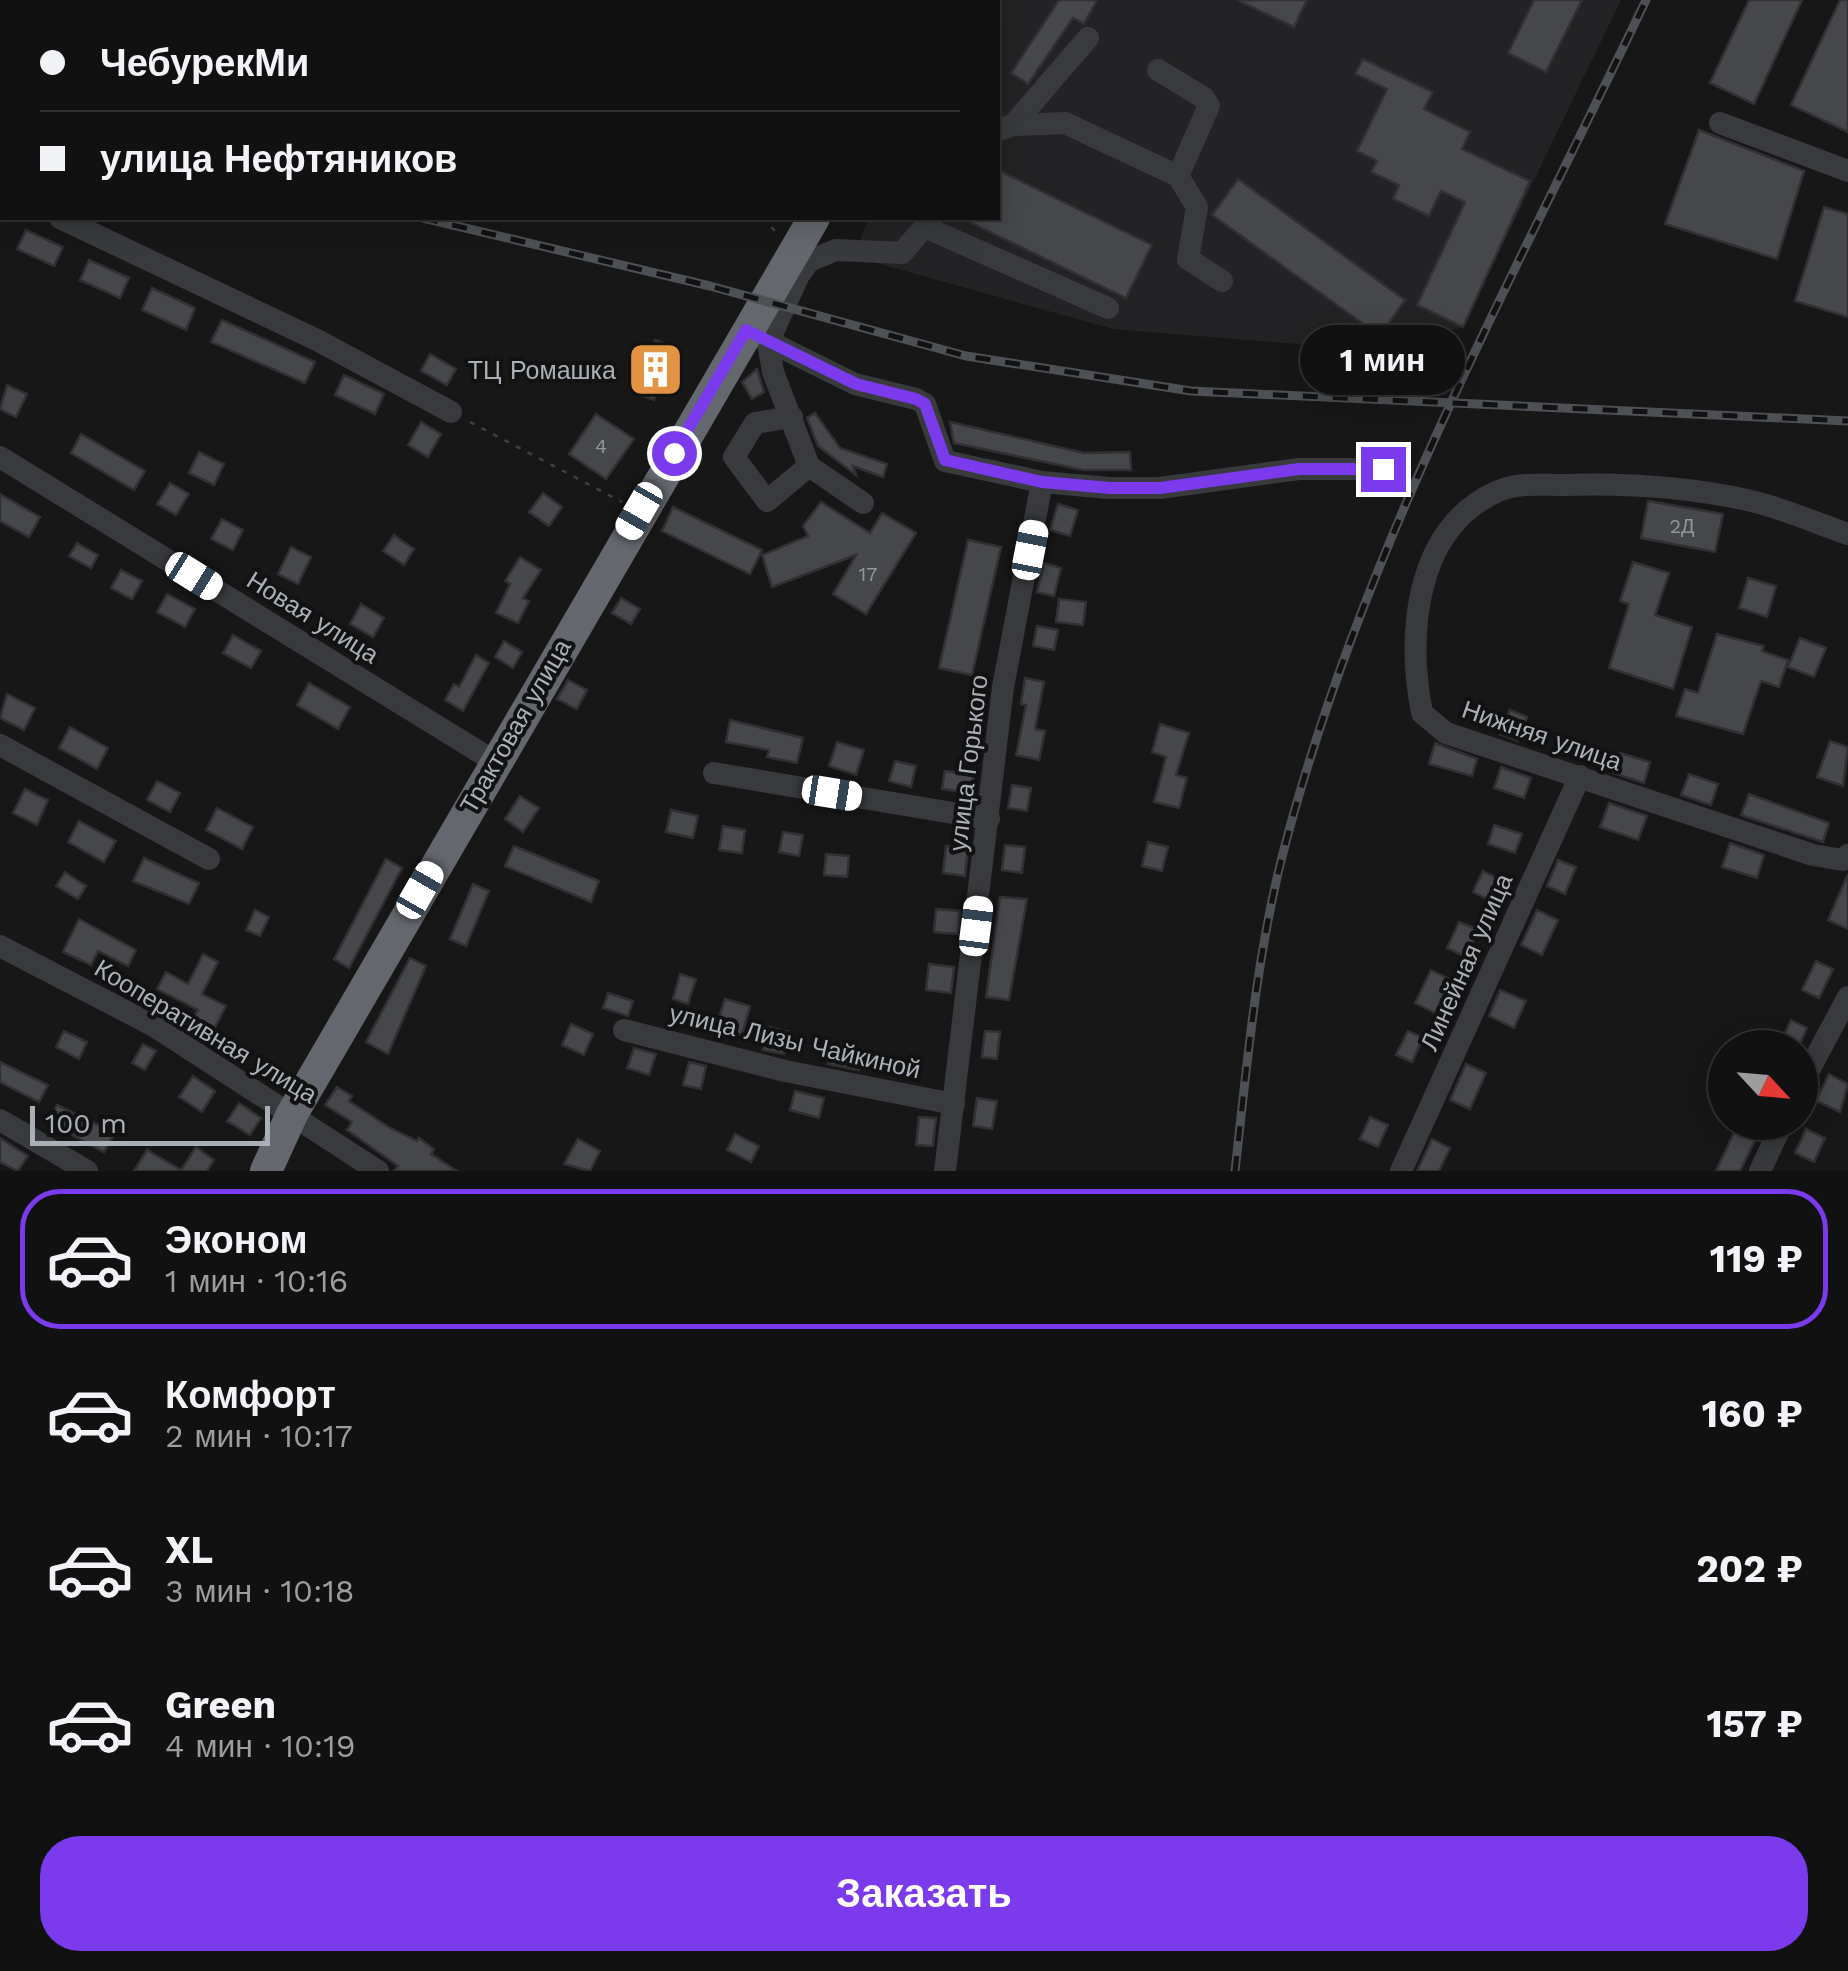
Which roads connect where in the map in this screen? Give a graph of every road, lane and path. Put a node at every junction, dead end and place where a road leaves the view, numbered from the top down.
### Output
1 (1088, 38) dead end
2 (1158, 70) dead end
3 (1720, 123) dead end
4 (1005, 127) edge
5 (1848, 171) edge
6 (1178, 176) junction
7 (64, 220) edge
8 (813, 220) edge
9 (929, 223) edge
10 (779, 225) edge
11 (1222, 281) dead end
12 (773, 286) junction
13 (1108, 308) dead end
14 (757, 337) junction
15 (451, 412) joint
16 (792, 417) junction
17 (0, 458) edge
18 (810, 466) junction
19 (1383, 469) dead end
20 (1042, 482) junction
21 (863, 503) dead end
22 (639, 511) junction
23 (1848, 534) edge
24 (0, 745) edge
25 (494, 762) junction
26 (714, 773) dead end
27 (1580, 776) junction
28 (989, 819) junction
29 (1848, 855) edge
30 (209, 859) dead end
31 (0, 946) edge
32 (1848, 997) edge
33 (1840, 1025) edge
34 (624, 1030) dead end
35 (1818, 1060) edge
36 (954, 1104) junction
37 (292, 1114) junction
38 (0, 1120) edge
39 (1775, 1140) edge
40 (87, 1171) edge
41 (266, 1171) edge
42 (378, 1171) edge
43 (945, 1171) edge
44 (1401, 1171) edge
45 (1760, 1171) edge

1 - 4 street
2 - 6 street
3 - 5 street
4 - 6 street
6 - 11 street
7 - 15 street
8 - 12 highway, Трактовая улица
9 - 13 street
9 - 14 street
10 - 12 highway
12 - 14 highway, Трактовая улица
14 - 16 street
14 - 20 street
14 - 22 highway, Трактовая улица
15 - 22 path
16 - 18 street
16 - 18 street
17 - 25 street, Новая улица
18 - 21 street
19 - 20 street
20 - 28 street, улица Горького
22 - 25 highway, Трактовая улица
23 - 27 street, Нижняя улица
24 - 30 street
25 - 37 highway, Трактовая улица
26 - 28 street
27 - 29 street, Нижняя улица
27 - 44 street, Линейная улица
28 - 36 street, улица Горького
31 - 37 street, Кооперативная улица
32 - 33 street
33 - 35 street
34 - 36 street, улица Лизы Чайкиной
36 - 43 street, улица Горького
37 - 41 highway, Трактовая улица
37 - 42 street, Кооперативная улица
38 - 40 street
39 - 45 street

